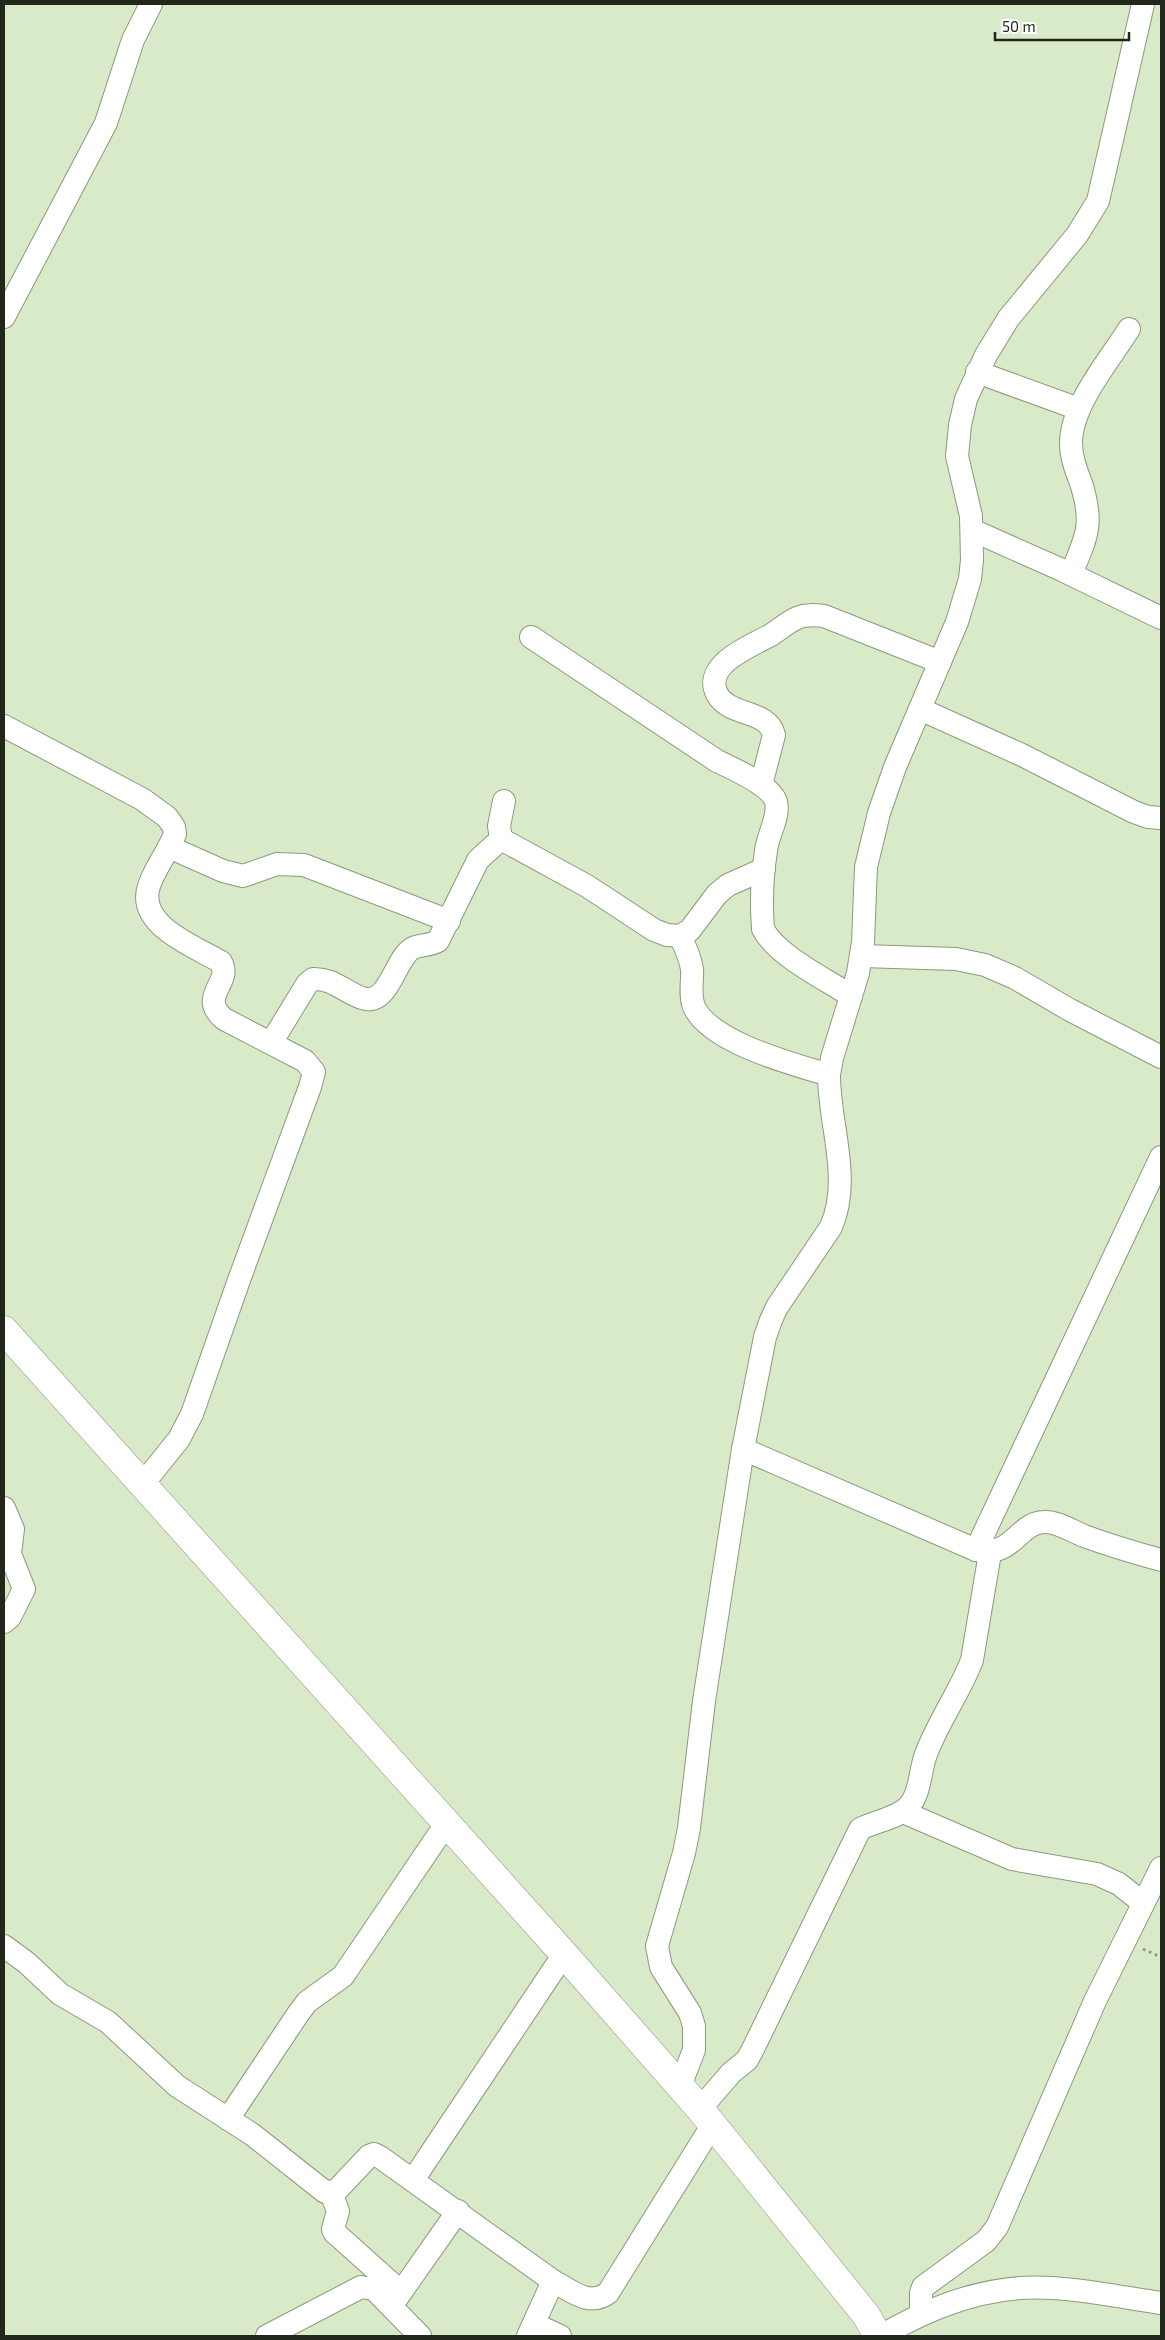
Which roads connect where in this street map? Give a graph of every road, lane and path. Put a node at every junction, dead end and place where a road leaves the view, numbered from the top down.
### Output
1 (151, 4) edge
2 (1143, 4) edge
3 (4, 317) edge
4 (1129, 330) dead end
5 (977, 372) junction
6 (1079, 409) junction
7 (972, 530) junction
8 (1072, 574) junction
9 (1161, 618) edge
10 (531, 637) dead end
11 (940, 662) junction
12 (920, 709) junction
13 (4, 726) edge
14 (761, 785) junction
15 (504, 801) dead end
16 (1161, 818) edge
17 (501, 839) junction
18 (169, 846) junction
19 (764, 869) junction
20 (449, 921) junction
21 (680, 936) junction
22 (862, 956) junction
23 (852, 996) junction
24 (271, 1043) junction
25 (1161, 1057) edge
26 (829, 1075) junction
27 (1161, 1156) edge
28 (4, 1330) edge
29 (743, 1449) junction
30 (142, 1485) junction
31 (4, 1508) edge
32 (983, 1552) junction
33 (1161, 1560) edge
34 (4, 1622) edge
35 (903, 1812) junction
36 (446, 1824) junction
37 (1161, 1868) edge
38 (1143, 1903) junction
39 (4, 1946) edge
40 (564, 1954) junction
41 (680, 2086) junction
42 (706, 2116) junction
43 (228, 2119) junction
44 (413, 2180) junction
45 (331, 2193) junction
46 (458, 2212) junction
47 (553, 2281) junction
48 (396, 2299) junction
49 (1161, 2303) edge
50 (921, 2314) junction
51 (531, 2330) edge
52 (267, 2336) edge
53 (420, 2336) edge
54 (560, 2336) edge
55 (880, 2336) edge

1 - 3 street
2 - 5 street
4 - 6 street
5 - 6 street
5 - 7 street
6 - 8 street
7 - 8 street
7 - 11 street
8 - 9 street
10 - 14 street
11 - 12 street
11 - 14 street
12 - 16 street
12 - 22 street
13 - 18 street
14 - 19 street
15 - 17 street
17 - 20 street
17 - 21 street
18 - 20 street
18 - 24 street
19 - 21 street
19 - 23 street
20 - 24 street
21 - 26 street
22 - 23 street
22 - 25 street
23 - 26 street
24 - 30 street
26 - 29 street
27 - 32 street
28 - 30 main road
29 - 32 street
29 - 41 street
30 - 36 main road
31 - 34 street
32 - 33 street
32 - 35 street
35 - 38 street
35 - 42 street
36 - 40 main road
36 - 43 street
37 - 38 street
38 - 50 street
39 - 43 street
40 - 41 main road
40 - 44 street
41 - 42 main road
42 - 47 street
42 - 55 main road
43 - 45 street
44 - 45 street
44 - 46 street
45 - 48 street
46 - 47 street
46 - 48 street
47 - 51 street
48 - 52 street
48 - 53 street
49 - 50 street
50 - 55 street
51 - 54 street

